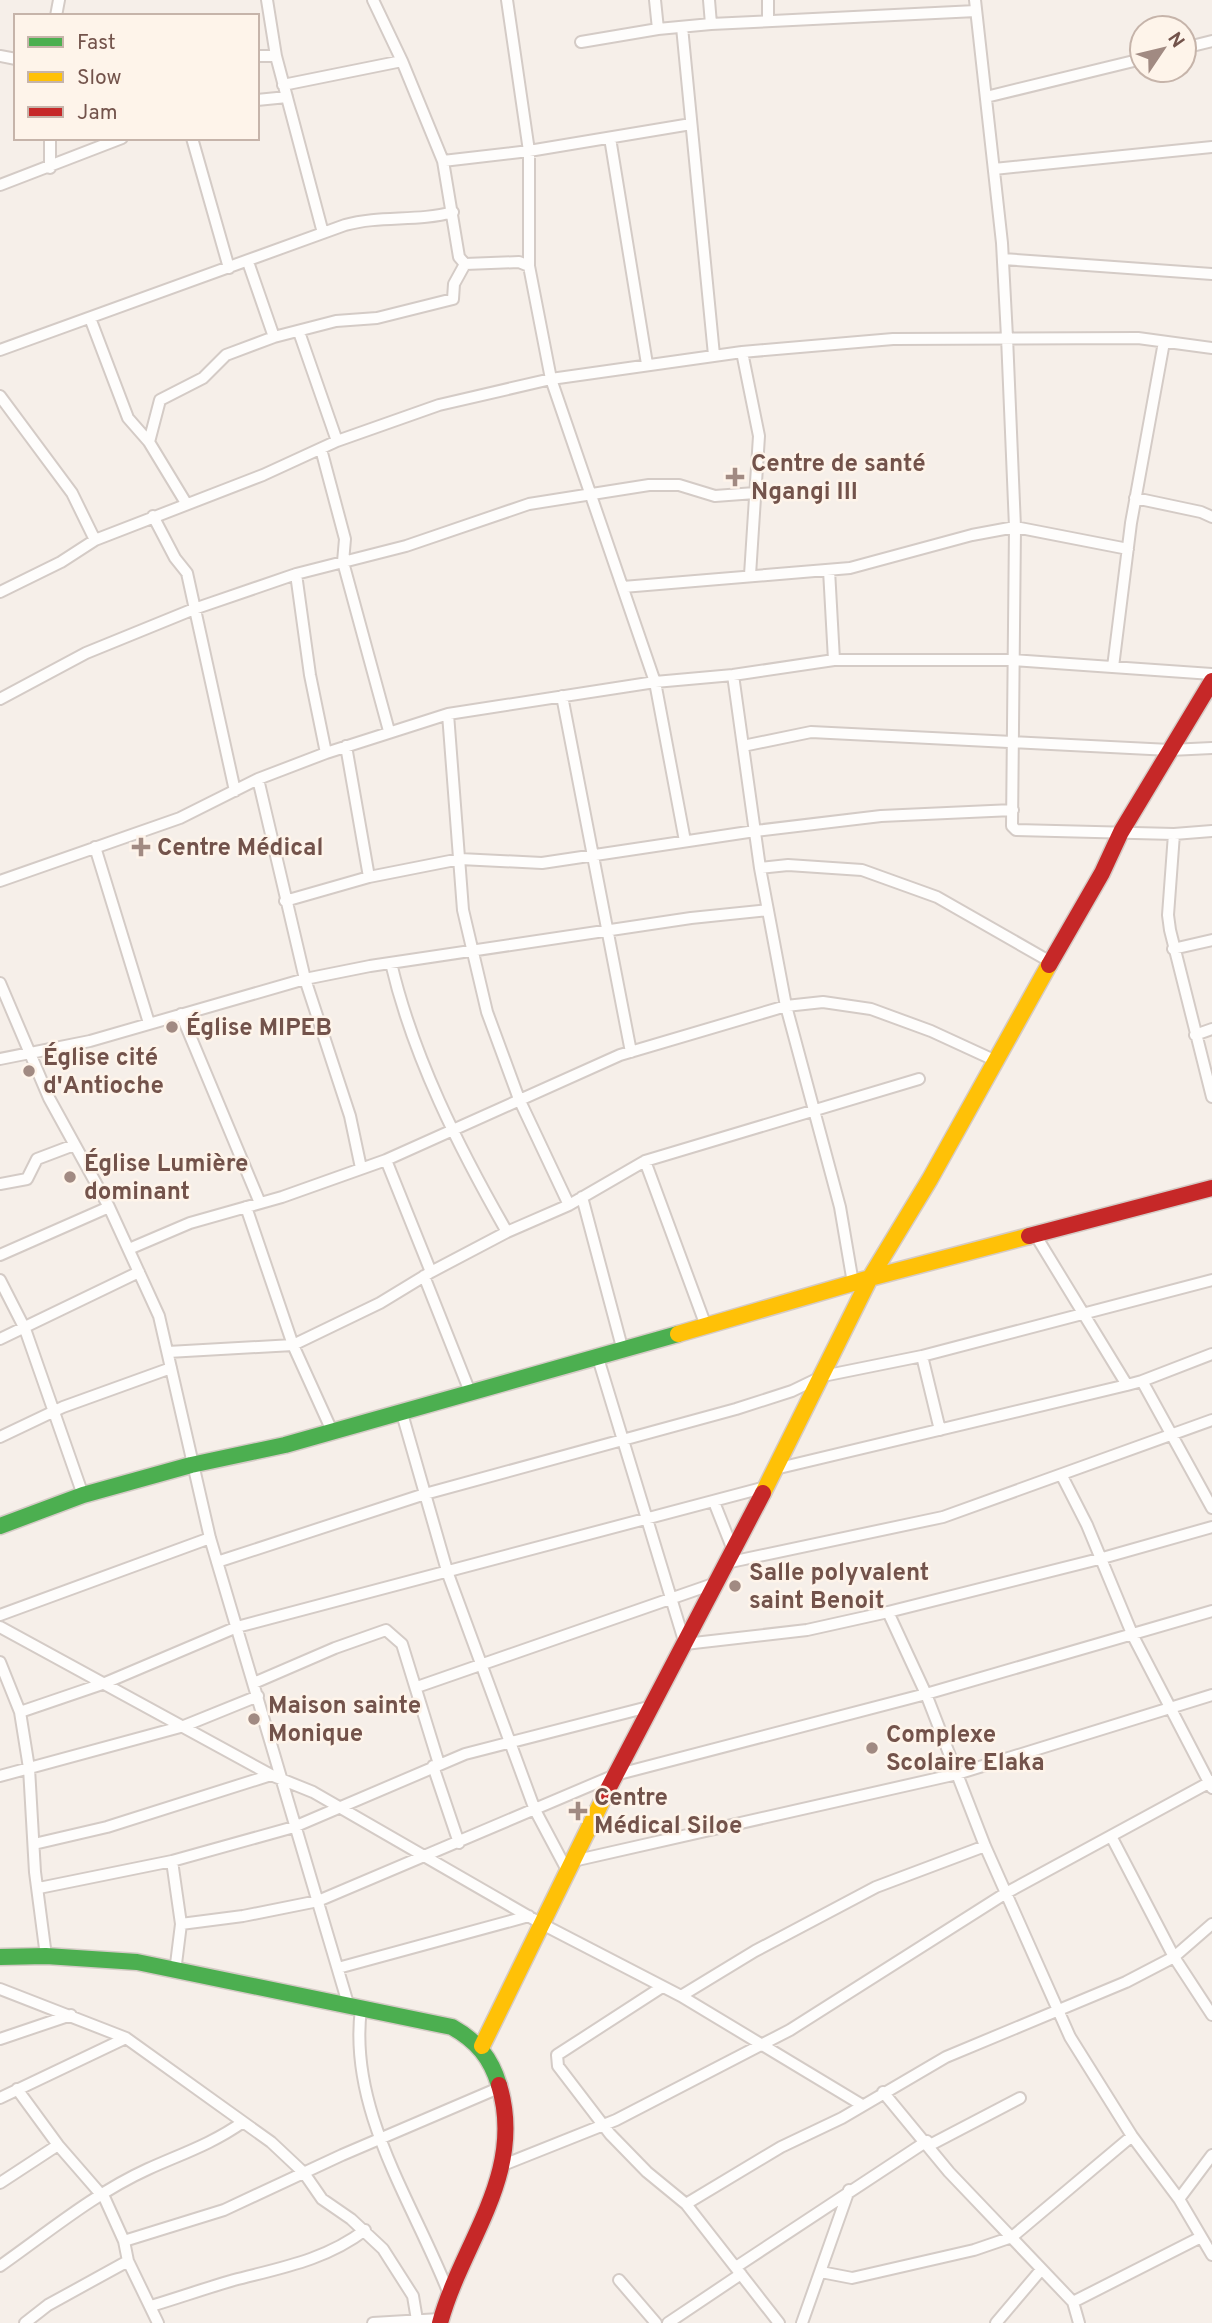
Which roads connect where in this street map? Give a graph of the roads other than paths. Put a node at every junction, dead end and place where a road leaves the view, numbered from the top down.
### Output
1 (267, 0) edge
2 (373, 0) edge
3 (507, 0) edge
4 (655, 0) edge
5 (709, 0) edge
6 (768, 0) edge
7 (976, 5) edge
8 (768, 21) junction
9 (711, 24) junction
10 (682, 27) junction
11 (658, 29) junction
12 (581, 42) dead end
13 (259, 56) edge
14 (276, 56) junction
15 (402, 61) junction
16 (1128, 62) edge
17 (283, 85) junction
18 (287, 97) junction
19 (986, 97) junction
20 (259, 100) edge
21 (691, 124) junction
22 (610, 138) junction
23 (50, 140) edge
24 (117, 140) edge
25 (193, 140) edge
26 (1212, 147) edge
27 (529, 151) junction
28 (443, 161) junction
29 (50, 168) junction
30 (994, 169) junction
31 (0, 185) edge
32 (453, 212) junction
33 (323, 233) junction
34 (1003, 259) junction
35 (248, 262) junction
36 (465, 264) junction
37 (529, 266) junction
38 (229, 268) junction
39 (1212, 274) edge
40 (90, 318) junction
41 (299, 332) junction
42 (274, 337) junction
43 (1007, 337) junction
44 (1164, 342) junction
45 (1212, 348) edge
46 (0, 350) edge
47 (742, 352) junction
48 (715, 355) junction
49 (648, 364) junction
50 (551, 379) junction
51 (0, 396) edge
52 (337, 441) junction
53 (149, 442) junction
54 (321, 449) junction
55 (755, 494) junction
56 (590, 495) junction
57 (1135, 498) junction
58 (186, 503) junction
59 (153, 516) junction
60 (1212, 517) edge
61 (1015, 527) junction
62 (95, 540) junction
63 (1128, 549) junction
64 (343, 562) junction
65 (830, 570) junction
66 (296, 574) junction
67 (750, 575) junction
68 (623, 587) junction
69 (0, 592) edge
70 (194, 609) junction
71 (834, 660) junction
72 (1012, 660) junction
73 (1113, 667) junction
74 (1212, 674) edge
75 (733, 675) junction
76 (1212, 681) edge
77 (655, 682) junction
78 (562, 696) junction
79 (0, 699) edge
80 (448, 714) junction
81 (389, 731) junction
82 (1014, 743) junction
83 (346, 746) junction
84 (743, 746) junction
85 (1212, 748) edge
86 (1170, 750) junction
87 (326, 753) junction
88 (258, 779) junction
89 (235, 791) junction
90 (1013, 810) junction
91 (755, 831) junction
92 (1212, 831) edge
93 (1121, 832) junction
94 (1174, 834) junction
95 (685, 841) junction
96 (95, 847) junction
97 (595, 855) junction
98 (460, 859) junction
99 (760, 869) junction
100 (369, 877) junction
101 (0, 881) edge
102 (285, 901) junction
103 (768, 910) junction
104 (610, 931) junction
105 (1212, 940) edge
106 (1173, 948) junction
107 (472, 951) junction
108 (1049, 961) junction
109 (391, 963) junction
110 (305, 979) junction
111 (0, 983) edge
112 (786, 1006) junction
113 (181, 1014) junction
114 (149, 1023) junction
115 (1212, 1029) edge
116 (1195, 1035) junction
117 (631, 1052) junction
118 (29, 1053) junction
119 (0, 1059) edge
120 (994, 1060) junction
121 (919, 1079) dead end
122 (1212, 1097) edge
123 (519, 1099) junction
124 (814, 1112) junction
125 (452, 1128) junction
126 (74, 1145) junction
127 (386, 1160) junction
128 (645, 1161) junction
129 (361, 1168) junction
130 (0, 1184) edge
131 (1212, 1188) edge
132 (582, 1197) junction
133 (260, 1203) junction
134 (569, 1205) junction
135 (109, 1207) junction
136 (246, 1207) junction
137 (507, 1232) junction
138 (1036, 1236) junction
139 (129, 1249) junction
140 (0, 1255) edge
141 (139, 1272) junction
142 (428, 1274) junction
143 (870, 1278) junction
144 (0, 1280) edge
145 (1212, 1280) edge
146 (852, 1283) junction
147 (1082, 1314) junction
148 (706, 1326) junction
149 (25, 1329) junction
150 (0, 1339) edge
151 (293, 1345) junction
152 (623, 1351) junction
153 (168, 1352) junction
154 (1212, 1354) edge
155 (922, 1356) junction
156 (598, 1358) junction
157 (171, 1368) junction
158 (823, 1376) junction
159 (1142, 1381) junction
160 (1127, 1385) junction
161 (470, 1392) junction
162 (401, 1410) junction
163 (52, 1412) junction
164 (1212, 1420) edge
165 (940, 1430) junction
166 (332, 1432) junction
167 (1172, 1433) junction
168 (0, 1437) edge
169 (621, 1441) junction
170 (191, 1465) junction
171 (775, 1469) junction
172 (1062, 1476) junction
173 (766, 1487) junction
174 (425, 1494) junction
175 (83, 1496) junction
176 (714, 1502) junction
177 (1212, 1508) edge
178 (645, 1520) junction
179 (0, 1526) edge
180 (1212, 1527) edge
181 (210, 1538) junction
182 (729, 1557) junction
183 (1099, 1559) junction
184 (217, 1562) junction
185 (448, 1573) junction
186 (713, 1584) junction
187 (672, 1599) junction
188 (1212, 1611) edge
189 (888, 1612) junction
190 (0, 1615) edge
191 (0, 1627) edge
192 (237, 1627) junction
193 (1133, 1636) junction
194 (685, 1644) junction
195 (0, 1662) edge
196 (482, 1664) junction
197 (105, 1683) junction
198 (254, 1683) junction
199 (417, 1687) junction
200 (12, 1691) junction
201 (926, 1694) junction
202 (1212, 1695) edge
203 (0, 1696) edge
204 (258, 1696) junction
205 (652, 1706) junction
206 (1170, 1707) junction
207 (20, 1712) junction
208 (184, 1726) junction
209 (512, 1742) junction
210 (436, 1765) junction
211 (29, 1768) junction
212 (957, 1774) junction
213 (271, 1775) junction
214 (615, 1775) junction
215 (0, 1776) edge
216 (283, 1779) junction
217 (1211, 1784) edge
218 (340, 1807) junction
219 (535, 1810) junction
220 (294, 1827) junction
221 (1111, 1836) junction
222 (460, 1843) junction
223 (34, 1844) junction
224 (985, 1846) junction
225 (427, 1857) junction
226 (172, 1861) junction
227 (570, 1866) junction
228 (39, 1888) junction
229 (1006, 1893) junction
230 (318, 1901) junction
231 (536, 1920) junction
232 (181, 1924) junction
233 (1212, 1924) edge
234 (46, 1956) junction
235 (0, 1957) edge
236 (1174, 1957) junction
237 (338, 1968) junction
238 (175, 1972) junction
239 (662, 1987) junction
240 (0, 1989) edge
241 (681, 1996) junction
242 (355, 2008) junction
243 (1059, 2012) junction
244 (71, 2015) junction
245 (1212, 2015) edge
246 (126, 2038) junction
247 (0, 2039) edge
248 (762, 2043) junction
249 (482, 2046) junction
250 (501, 2087) junction
251 (17, 2089) junction
252 (883, 2092) junction
253 (0, 2098) edge
254 (1020, 2098) dead end
255 (862, 2105) junction
256 (243, 2122) junction
257 (603, 2126) junction
258 (1132, 2136) junction
259 (380, 2140) junction
260 (928, 2143) junction
261 (58, 2145) junction
262 (1212, 2155) edge
263 (503, 2165) junction
264 (304, 2173) junction
265 (0, 2183) edge
266 (849, 2190) junction
267 (102, 2195) junction
268 (1179, 2199) junction
269 (686, 2204) junction
270 (365, 2230) junction
271 (1201, 2237) junction
272 (1013, 2238) junction
273 (124, 2241) junction
274 (1212, 2255) edge
275 (128, 2260) junction
276 (0, 2266) edge
277 (738, 2271) junction
278 (1040, 2271) junction
279 (821, 2272) junction
280 (619, 2280) dead end
281 (447, 2289) junction
282 (1073, 2302) junction
283 (151, 2306) junction
284 (417, 2320) junction
285 (440, 2321) edge
286 (25, 2323) edge
287 (158, 2323) edge
288 (373, 2323) edge
289 (656, 2323) edge
290 (668, 2323) edge
291 (779, 2323) edge
292 (802, 2323) edge
293 (996, 2323) edge
294 (1079, 2323) edge

1 - 14 street
2 - 15 street
3 - 27 street
4 - 11 street
5 - 9 street
6 - 8 street
7 - 8 street
7 - 19 street
8 - 9 street
9 - 10 street
10 - 11 street
10 - 21 street
11 - 12 street
13 - 14 street
14 - 17 street
15 - 17 street
15 - 28 street
16 - 19 street
17 - 18 street
18 - 20 street
18 - 33 street
19 - 30 street
21 - 22 street
21 - 48 street
22 - 27 street
22 - 49 street
23 - 29 street
24 - 29 street
25 - 38 street
26 - 30 street
27 - 28 street
27 - 37 street
28 - 32 street
29 - 31 street
30 - 34 street
32 - 33 street
32 - 36 street
33 - 35 street
34 - 39 street
34 - 43 street
35 - 38 street
35 - 42 street
36 - 37 street
36 - 41 street
37 - 50 street
38 - 40 street
40 - 46 street
40 - 53 street
41 - 42 street
41 - 52 street
42 - 53 street
43 - 44 street
43 - 47 street
43 - 61 street
44 - 45 street
44 - 57 street
47 - 48 street
47 - 55 street
48 - 49 street
49 - 50 street
50 - 52 street
50 - 56 street
51 - 62 street
52 - 54 street
53 - 58 street
54 - 58 street
54 - 64 street
55 - 56 street
55 - 67 street
56 - 64 street
56 - 68 street
57 - 60 street
57 - 63 street
58 - 59 street
59 - 62 street
59 - 70 street
61 - 63 street
61 - 65 street
61 - 72 street
62 - 69 street
63 - 73 street
64 - 66 street
64 - 81 street
65 - 67 street
65 - 71 street
66 - 70 street
66 - 87 street
67 - 68 street
68 - 77 street
70 - 79 street
70 - 89 street
71 - 72 street
71 - 75 street
72 - 73 street
72 - 82 street
73 - 74 street
75 - 77 street
75 - 84 street
76 - 86 street
77 - 78 street
77 - 95 street
78 - 80 street
78 - 97 street
80 - 81 street
80 - 98 street
81 - 83 street
82 - 84 street
82 - 86 street
82 - 90 street
83 - 87 street
83 - 100 street
84 - 91 street
85 - 86 street
86 - 93 street
87 - 88 street
88 - 89 street
88 - 102 street
89 - 96 street
90 - 91 street
90 - 93 street
91 - 95 street
91 - 99 street
92 - 94 street
93 - 94 street
93 - 108 street
94 - 106 street
95 - 97 street
96 - 101 street
96 - 114 street
97 - 98 street
97 - 104 street
98 - 100 street
98 - 107 street
99 - 103 street
99 - 108 street
100 - 102 street
102 - 110 street
103 - 104 street
103 - 112 street
104 - 107 street
104 - 117 street
105 - 106 street
106 - 116 street
107 - 109 street
107 - 123 street
108 - 120 street
109 - 110 street
109 - 125 street
110 - 113 street
110 - 129 street
111 - 118 street
112 - 117 street
112 - 120 street
112 - 124 street
113 - 114 street
113 - 133 street
114 - 118 street
115 - 116 street
116 - 122 street
117 - 123 street
118 - 119 street
118 - 126 street
120 - 143 street
121 - 124 street
123 - 125 street
123 - 134 street
124 - 128 street
124 - 146 street
125 - 127 street
125 - 137 street
126 - 130 street
126 - 135 street
127 - 129 street
127 - 142 street
128 - 132 street
128 - 148 street
129 - 133 street
131 - 138 street
132 - 134 street
132 - 152 street
133 - 136 street
134 - 137 street
135 - 139 street
135 - 140 street
136 - 139 street
136 - 151 street
137 - 142 street
138 - 143 street
138 - 147 street
139 - 141 street
141 - 149 street
141 - 153 street
142 - 151 street
142 - 161 street
143 - 146 street
143 - 158 street
144 - 149 street
145 - 147 street
146 - 148 street
147 - 155 street
147 - 160 street
148 - 152 street
149 - 150 street
149 - 163 street
151 - 153 street
151 - 166 street
152 - 156 street
153 - 157 street
154 - 159 street
155 - 158 street
155 - 165 street
156 - 161 street
156 - 169 street
157 - 163 street
157 - 170 street
158 - 169 street
158 - 171 street
159 - 160 street
159 - 167 street
160 - 165 street
161 - 162 street
162 - 166 street
162 - 174 street
163 - 168 street
163 - 175 street
164 - 167 street
165 - 171 street
166 - 170 street
167 - 172 street
167 - 177 street
169 - 174 street
169 - 178 street
170 - 175 street
170 - 181 street
171 - 173 street
172 - 182 street
172 - 183 street
173 - 176 street
173 - 182 street
174 - 184 street
174 - 185 street
175 - 179 street
176 - 178 street
176 - 182 street
178 - 185 street
178 - 187 street
180 - 183 street
181 - 184 street
181 - 190 street
182 - 186 street
183 - 189 street
183 - 193 street
184 - 192 street
185 - 192 street
185 - 196 street
186 - 187 street
186 - 194 street
187 - 194 street
187 - 196 street
188 - 193 street
189 - 194 street
189 - 201 street
191 - 197 street
192 - 197 street
192 - 198 street
193 - 201 street
193 - 206 street
194 - 205 street
195 - 200 street
196 - 199 street
196 - 209 street
197 - 207 street
197 - 208 street
198 - 199 street
198 - 204 street
199 - 210 street
200 - 203 street
200 - 207 street
201 - 212 street
201 - 214 street
202 - 206 street
204 - 208 street
204 - 216 street
205 - 209 street
205 - 214 street
206 - 212 street
206 - 217 street
207 - 211 street
208 - 211 street
208 - 213 street
209 - 210 street
209 - 219 street
210 - 218 street
210 - 222 street
211 - 215 street
211 - 223 street
212 - 224 street
212 - 227 street
213 - 216 street
213 - 223 street
214 - 219 street
214 - 227 street
216 - 218 street
216 - 220 street
217 - 221 street
218 - 220 street
218 - 225 street
219 - 222 street
219 - 227 street
220 - 226 street
220 - 230 street
221 - 229 street
221 - 236 street
222 - 225 street
223 - 228 street
224 - 229 street
224 - 241 street
225 - 230 street
225 - 231 street
226 - 228 street
226 - 232 street
227 - 231 street
228 - 234 street
229 - 243 street
229 - 248 street
230 - 232 street
230 - 237 street
231 - 237 street
231 - 239 street
231 - 249 street
232 - 238 street
233 - 236 street
234 - 235 street
234 - 238 street
236 - 243 street
236 - 245 street
237 - 242 street
238 - 242 street
239 - 241 street
239 - 257 street
240 - 244 street
241 - 248 street
242 - 249 street
242 - 259 street
243 - 252 street
243 - 258 street
244 - 246 street
244 - 247 street
246 - 251 street
246 - 256 street
248 - 255 street
248 - 257 street
249 - 250 street
250 - 259 street
250 - 263 street
251 - 253 street
251 - 261 street
252 - 255 street
252 - 260 street
254 - 260 street
255 - 269 street
256 - 264 street
256 - 267 street
257 - 263 street
257 - 269 street
258 - 268 street
258 - 272 street
259 - 264 street
259 - 281 street
260 - 266 street
260 - 272 street
261 - 265 street
261 - 267 street
262 - 268 street
263 - 281 street
264 - 270 street
264 - 273 street
266 - 277 street
266 - 279 street
267 - 273 street
267 - 276 street
268 - 271 street
269 - 277 street
270 - 283 street
270 - 284 street
271 - 274 street
271 - 282 street
272 - 278 street
272 - 279 street
273 - 275 street
275 - 283 street
275 - 286 street
277 - 290 street
277 - 291 street
278 - 282 street
278 - 293 street
279 - 292 street
280 - 289 street
281 - 285 street
282 - 294 street
283 - 287 street
284 - 285 street
284 - 288 street

